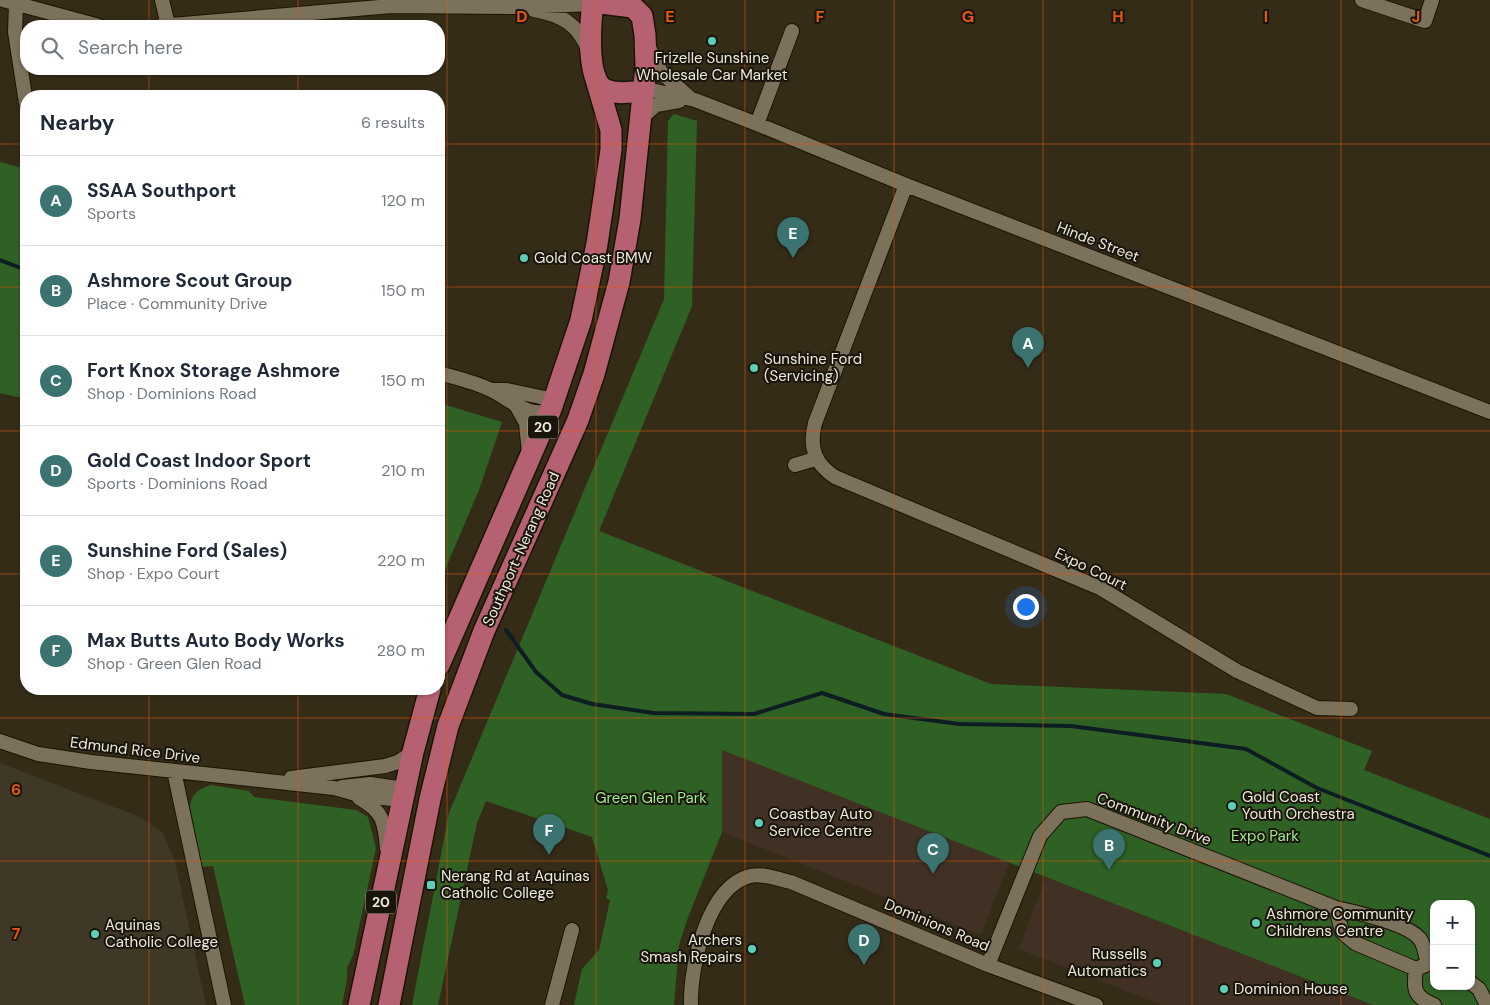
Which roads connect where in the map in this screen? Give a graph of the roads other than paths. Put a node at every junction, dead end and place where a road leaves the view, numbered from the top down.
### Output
1 (162, 0) edge
2 (543, 0) edge
3 (1362, 0) edge
4 (1432, 0) edge
5 (9, 1) edge
6 (593, 2) edge
7 (519, 7) junction
8 (641, 17) edge
9 (78, 20) edge
10 (164, 20) edge
11 (232, 20) edge
12 (792, 31) dead end
13 (20, 64) edge
14 (593, 68) junction
15 (22, 75) edge
16 (643, 89) junction
17 (24, 90) edge
18 (695, 100) junction
19 (639, 120) junction
20 (757, 124) junction
21 (906, 185) junction
22 (445, 375) edge
23 (491, 390) junction
24 (516, 405) junction
25 (552, 409) junction
26 (1490, 412) edge
27 (578, 420) junction
28 (815, 459) junction
29 (528, 464) junction
30 (795, 465) dead end
31 (445, 651) edge
32 (428, 695) edge
33 (1351, 709) dead end
34 (0, 741) edge
35 (413, 752) junction
36 (174, 772) junction
37 (268, 781) junction
38 (340, 790) junction
39 (404, 794) junction
40 (430, 799) junction
41 (387, 872) junction
42 (1336, 908) junction
43 (572, 930) dead end
44 (988, 964) junction
45 (1426, 967) edge
46 (1475, 986) edge
47 (224, 1005) edge
48 (359, 1005) edge
49 (389, 1005) edge
50 (552, 1005) edge
51 (691, 1005) edge
52 (1096, 1005) edge
53 (1434, 1005) edge
54 (1487, 1005) edge

1 - 10 street
2 - 7 street
3 - 4 street
5 - 9 street
5 - 13 street
6 - 7 street
6 - 8 main road
6 - 14 main road, 20
7 - 11 street
7 - 14 street
8 - 16 main road, 20
8 - 18 street, Hinde Street
12 - 20 street
14 - 16 main road
14 - 25 main road, Southport-Nerang Road / 20
15 - 17 street
16 - 18 street, Hinde Street
16 - 19 main road, Southport-Nerang Road / 20
18 - 19 street, Hinde Street
18 - 20 street, Hinde Street
19 - 27 main road, Southport-Nerang Road / 20
20 - 21 street, Hinde Street
21 - 26 street, Hinde Street
21 - 28 street
22 - 23 street
23 - 24 street
23 - 25 street
24 - 25 street
24 - 29 street
25 - 27 main road
25 - 29 main road, Southport-Nerang Road / 20
27 - 40 main road, Southport-Nerang Road / 20
28 - 30 street
28 - 33 street, Expo Court
29 - 31 main road, Southport-Nerang Road / 20
32 - 35 main road, 20
34 - 36 street, Edmund Rice Drive
35 - 37 street, Edmund Rice Drive
35 - 39 main road, 20
36 - 37 street, Edmund Rice Drive
36 - 47 street
37 - 38 street, Edmund Rice Drive
38 - 39 street, Edmund Rice Drive
38 - 41 street, Edmund Rice Drive
39 - 40 main road
39 - 41 main road, 20
40 - 49 main road, Southport-Nerang Road / 20
41 - 48 main road, 20
42 - 44 street, Community Drive
42 - 45 street
42 - 45 street, Community Drive
43 - 50 street
44 - 51 street, Dominions Road
44 - 52 street, Dominions Road
45 - 53 street, Community Drive
46 - 54 street

